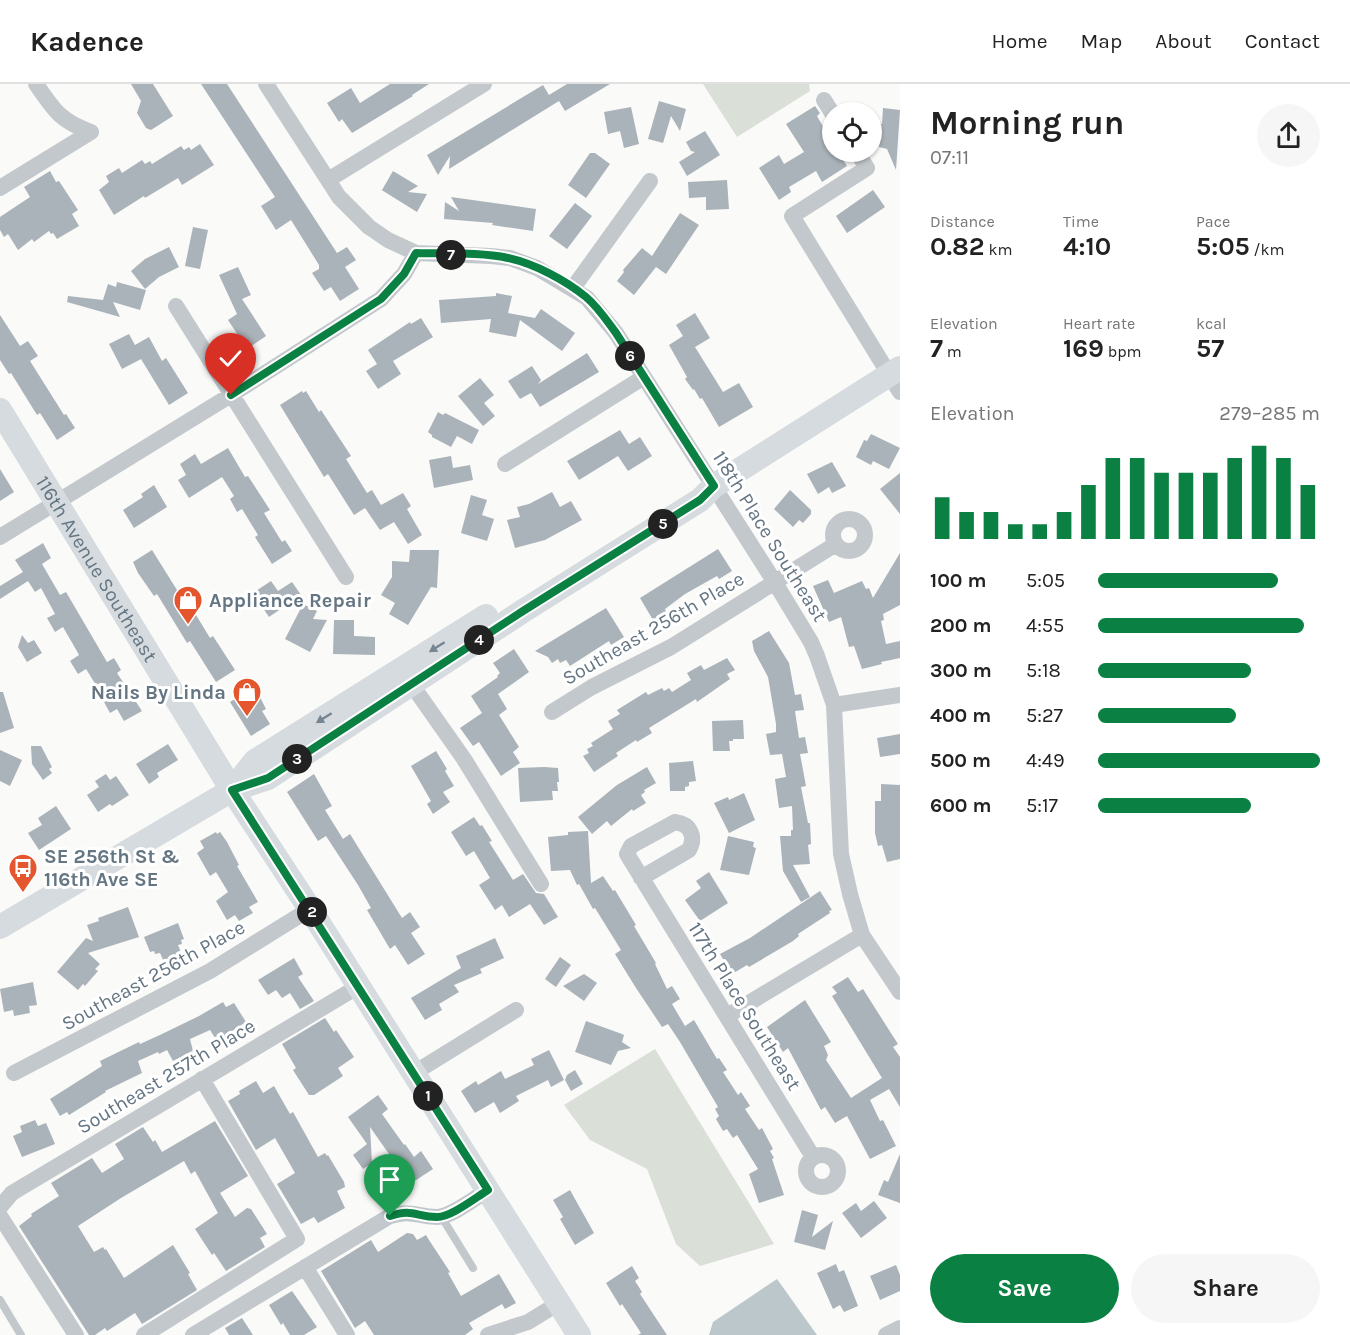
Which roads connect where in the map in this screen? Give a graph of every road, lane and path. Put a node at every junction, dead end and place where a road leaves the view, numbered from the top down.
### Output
1 (36, 84) edge
2 (266, 84) edge
3 (484, 84) edge
4 (863, 162) edge
5 (328, 180) junction
6 (650, 181) dead end
7 (0, 188) edge
8 (416, 253) junction
9 (573, 288) junction
10 (176, 306) dead end
11 (644, 377) junction
12 (896, 378) edge
13 (231, 395) junction
14 (0, 410) edge
15 (505, 464) dead end
16 (714, 486) junction
17 (57, 502) junction
18 (0, 537) edge
19 (836, 544) dead end
20 (346, 577) dead end
21 (774, 581) junction
22 (412, 685) junction
23 (900, 695) edge
24 (834, 705) junction
25 (552, 712) dead end
26 (232, 790) junction
27 (641, 878) dead end
28 (541, 884) dead end
29 (310, 909) junction
30 (2, 922) edge
31 (862, 935) junction
32 (359, 986) junction
33 (900, 992) edge
34 (516, 1010) dead end
35 (727, 1016) junction
36 (14, 1073) dead end
37 (414, 1073) junction
38 (202, 1079) junction
39 (813, 1157) dead end
40 (488, 1190) junction
41 (0, 1207) edge
42 (0, 1216) edge
43 (441, 1216) junction
44 (305, 1267) junction
45 (473, 1268) dead end
46 (0, 1300) edge
47 (559, 1303) junction
48 (900, 1328) edge
49 (21, 1335) edge
50 (76, 1335) edge
51 (144, 1335) edge
52 (193, 1335) edge
53 (347, 1335) edge
54 (488, 1335) edge
55 (579, 1335) edge
56 (886, 1335) edge

1 - 7 street
2 - 5 street
3 - 5 street
4 - 12 street
5 - 8 street
6 - 9 street
8 - 9 street, 118th Place Southeast
8 - 13 street
9 - 11 street, 118th Place Southeast
10 - 13 street
11 - 15 street
11 - 16 street, 118th Place Southeast
12 - 16 main road
13 - 17 street
13 - 20 street
14 - 17 main road, 116th Avenue Southeast
16 - 21 street, 118th Place Southeast
16 - 22 main road
16 -> 26 main road
17 - 18 street
17 - 26 main road, 116th Avenue Southeast
19 - 21 street, Southeast 256th Place
21 - 24 street, 118th Place Southeast
21 - 25 street, Southeast 256th Place
22 - 26 main road
22 - 28 street
23 - 24 street
24 - 31 street, 118th Place Southeast
26 - 29 main road, 116th Avenue Southeast
26 - 30 main road
27 - 35 street, 117th Place Southeast
29 - 32 main road, 116th Avenue Southeast
29 - 36 street, Southeast 256th Place
31 - 33 street, 118th Place Southeast
31 - 35 street
32 - 37 main road, 116th Avenue Southeast
32 - 38 street, Southeast 257th Place
34 - 37 street
35 - 39 street, 117th Place Southeast
37 - 40 main road, 116th Avenue Southeast
38 - 41 street, Southeast 257th Place
38 - 51 street
40 - 43 street
40 - 47 main road, 116th Avenue Southeast
42 - 50 street
43 - 44 street
43 - 45 lane
44 - 52 street
44 - 53 street
46 - 49 lane
47 - 54 street
47 - 55 main road, 116th Avenue Southeast
48 - 56 street

